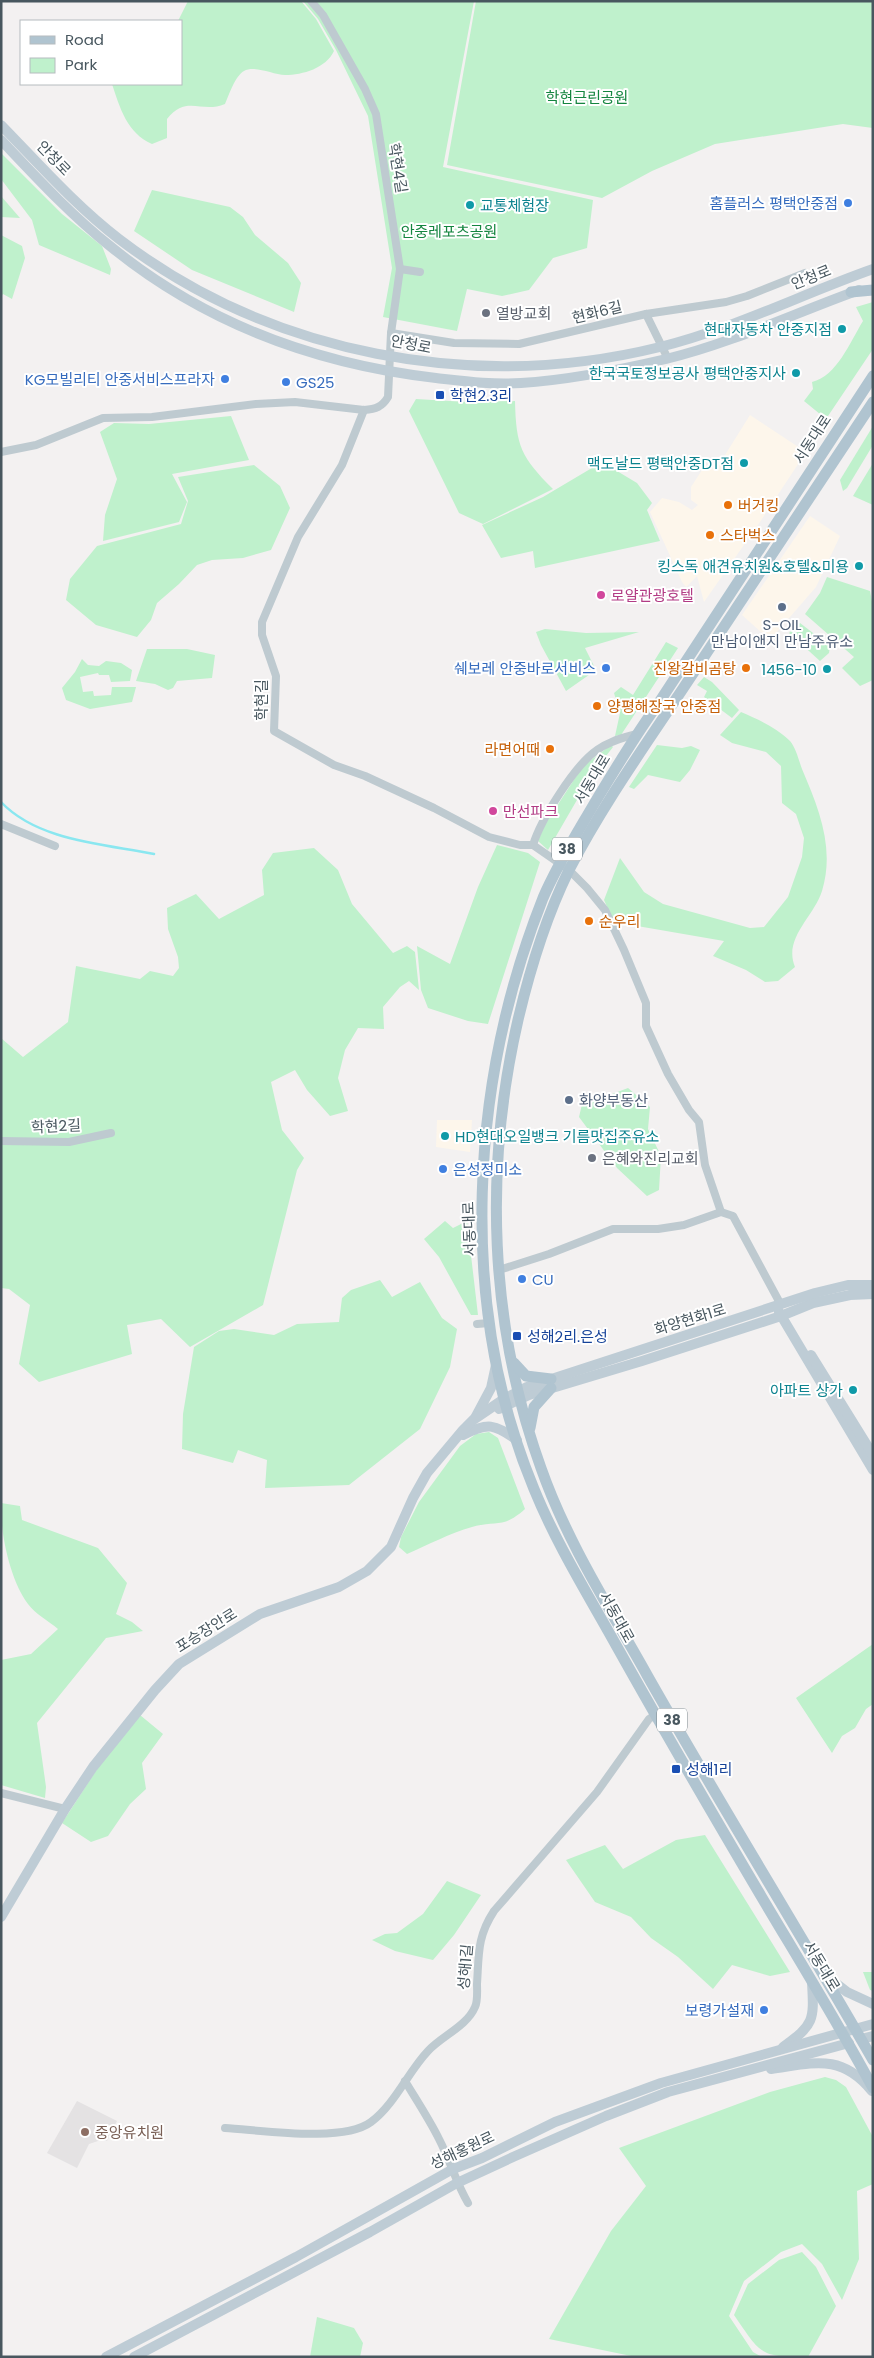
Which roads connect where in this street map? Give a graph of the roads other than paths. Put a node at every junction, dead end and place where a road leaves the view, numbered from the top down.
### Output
1 (310, 1) edge
2 (1, 124) edge
3 (1, 140) edge
4 (400, 269) junction
5 (873, 269) edge
6 (420, 272) dead end
7 (805, 273) dead end
8 (873, 285) edge
9 (873, 290) edge
10 (851, 292) junction
11 (646, 314) junction
12 (391, 333) junction
13 (663, 346) junction
14 (390, 356) junction
15 (668, 358) junction
16 (388, 372) junction
17 (873, 376) edge
18 (873, 402) edge
19 (364, 410) junction
20 (1, 452) edge
21 (636, 734) junction
22 (1, 824) edge
23 (533, 845) junction
24 (55, 846) dead end
25 (559, 864) junction
26 (569, 870) junction
27 (111, 1133) dead end
28 (1, 1141) edge
29 (721, 1212) junction
30 (499, 1270) junction
31 (873, 1285) edge
32 (873, 1294) edge
33 (781, 1310) junction
34 (489, 1323) junction
35 (477, 1324) dead end
36 (511, 1357) junction
37 (497, 1361) junction
38 (551, 1384) junction
39 (519, 1394) junction
40 (505, 1402) junction
41 (473, 1420) junction
42 (462, 1433) junction
43 (530, 1435) junction
44 (517, 1440) junction
45 (873, 1455) edge
46 (873, 1470) edge
47 (655, 1715) junction
48 (1, 1793) edge
49 (65, 1809) junction
50 (1, 1917) edge
51 (823, 1974) junction
52 (812, 1978) junction
53 (873, 2004) edge
54 (873, 2024) edge
55 (856, 2028) junction
56 (843, 2032) junction
57 (867, 2038) edge
58 (848, 2043) junction
59 (777, 2050) junction
60 (873, 2060) edge
61 (731, 2074) junction
62 (406, 2081) junction
63 (873, 2090) edge
64 (225, 2128) dead end
65 (453, 2169) junction
66 (457, 2183) junction
67 (468, 2203) dead end
68 (106, 2357) edge
69 (134, 2357) edge

1 - 4 street, 학현4길
2 - 14 street, 안청로
3 - 16 street, 안청로
4 - 6 street
4 - 12 street, 학현4길
5 - 13 street, 안청로
7 - 11 street, 현화6길
8 - 10 street, 안청로
9 - 10 main road
10 - 15 street, 안청로
11 - 12 street, 현화6길
11 - 13 street
12 - 14 street, 학현4길
13 - 14 street, 안청로
13 - 15 street
14 - 16 street
15 - 16 street, 안청로
16 - 19 street
17 - 21 main road, 서동대로 / 38
18 - 26 main road, 서동대로 / 38
19 - 20 street
19 - 23 street, 학현길
21 - 23 street
21 - 25 main road, 서동대로 / 38
22 - 24 street
23 - 25 street, 학현길
25 - 26 street, 학현길
25 - 34 main road, 서동대로 / 38
26 - 29 street, 학현길
26 - 30 main road, 서동대로 / 38
27 - 28 street, 학현2길
29 - 30 street
29 - 33 street
30 - 36 main road, 서동대로 / 38
31 - 33 street, 화양현화1로
32 - 33 street, 화양현화1로
33 - 38 street, 화양현화1로
33 - 45 street
33 - 46 street
34 - 35 street
34 - 37 main road, 서동대로 / 38
36 - 38 main road
36 - 39 main road, 서동대로 / 38
37 - 40 main road, 서동대로 / 38
37 - 41 street
38 - 39 street, 화양현화1로
38 - 43 main road
39 - 40 street, 화양현화1로
39 - 43 main road, 서동대로 / 38
40 - 41 street
40 - 42 street
40 - 44 main road, 서동대로 / 38
41 - 42 street
42 - 44 street
42 - 49 street, 포승장안로
43 - 51 main road, 서동대로 / 38
44 - 47 main road, 서동대로 / 38
47 - 52 main road, 서동대로 / 38
47 - 62 street, 성해1길
48 - 49 street
49 - 50 street, 포승장안로
51 - 53 street
51 - 55 main road, 서동대로 / 38
52 - 56 main road, 서동대로 / 38
52 - 59 street
54 - 55 street, 성해홍원로
55 - 56 street, 성해홍원로
55 - 57 main road, 서동대로 / 38
56 - 58 main road, 서동대로 / 38
56 - 59 street, 성해홍원로
57 - 58 main road, 성해홍원로
57 - 60 main road, 서동대로 / 38
58 - 61 street, 성해홍원로
58 - 63 main road, 서동대로 / 38
59 - 65 street, 성해홍원로
61 - 63 street
61 - 66 street, 성해홍원로
62 - 64 street, 성해1길
62 - 65 street
65 - 66 street
65 - 68 street, 성해홍원로
66 - 67 street
66 - 69 street, 성해홍원로

